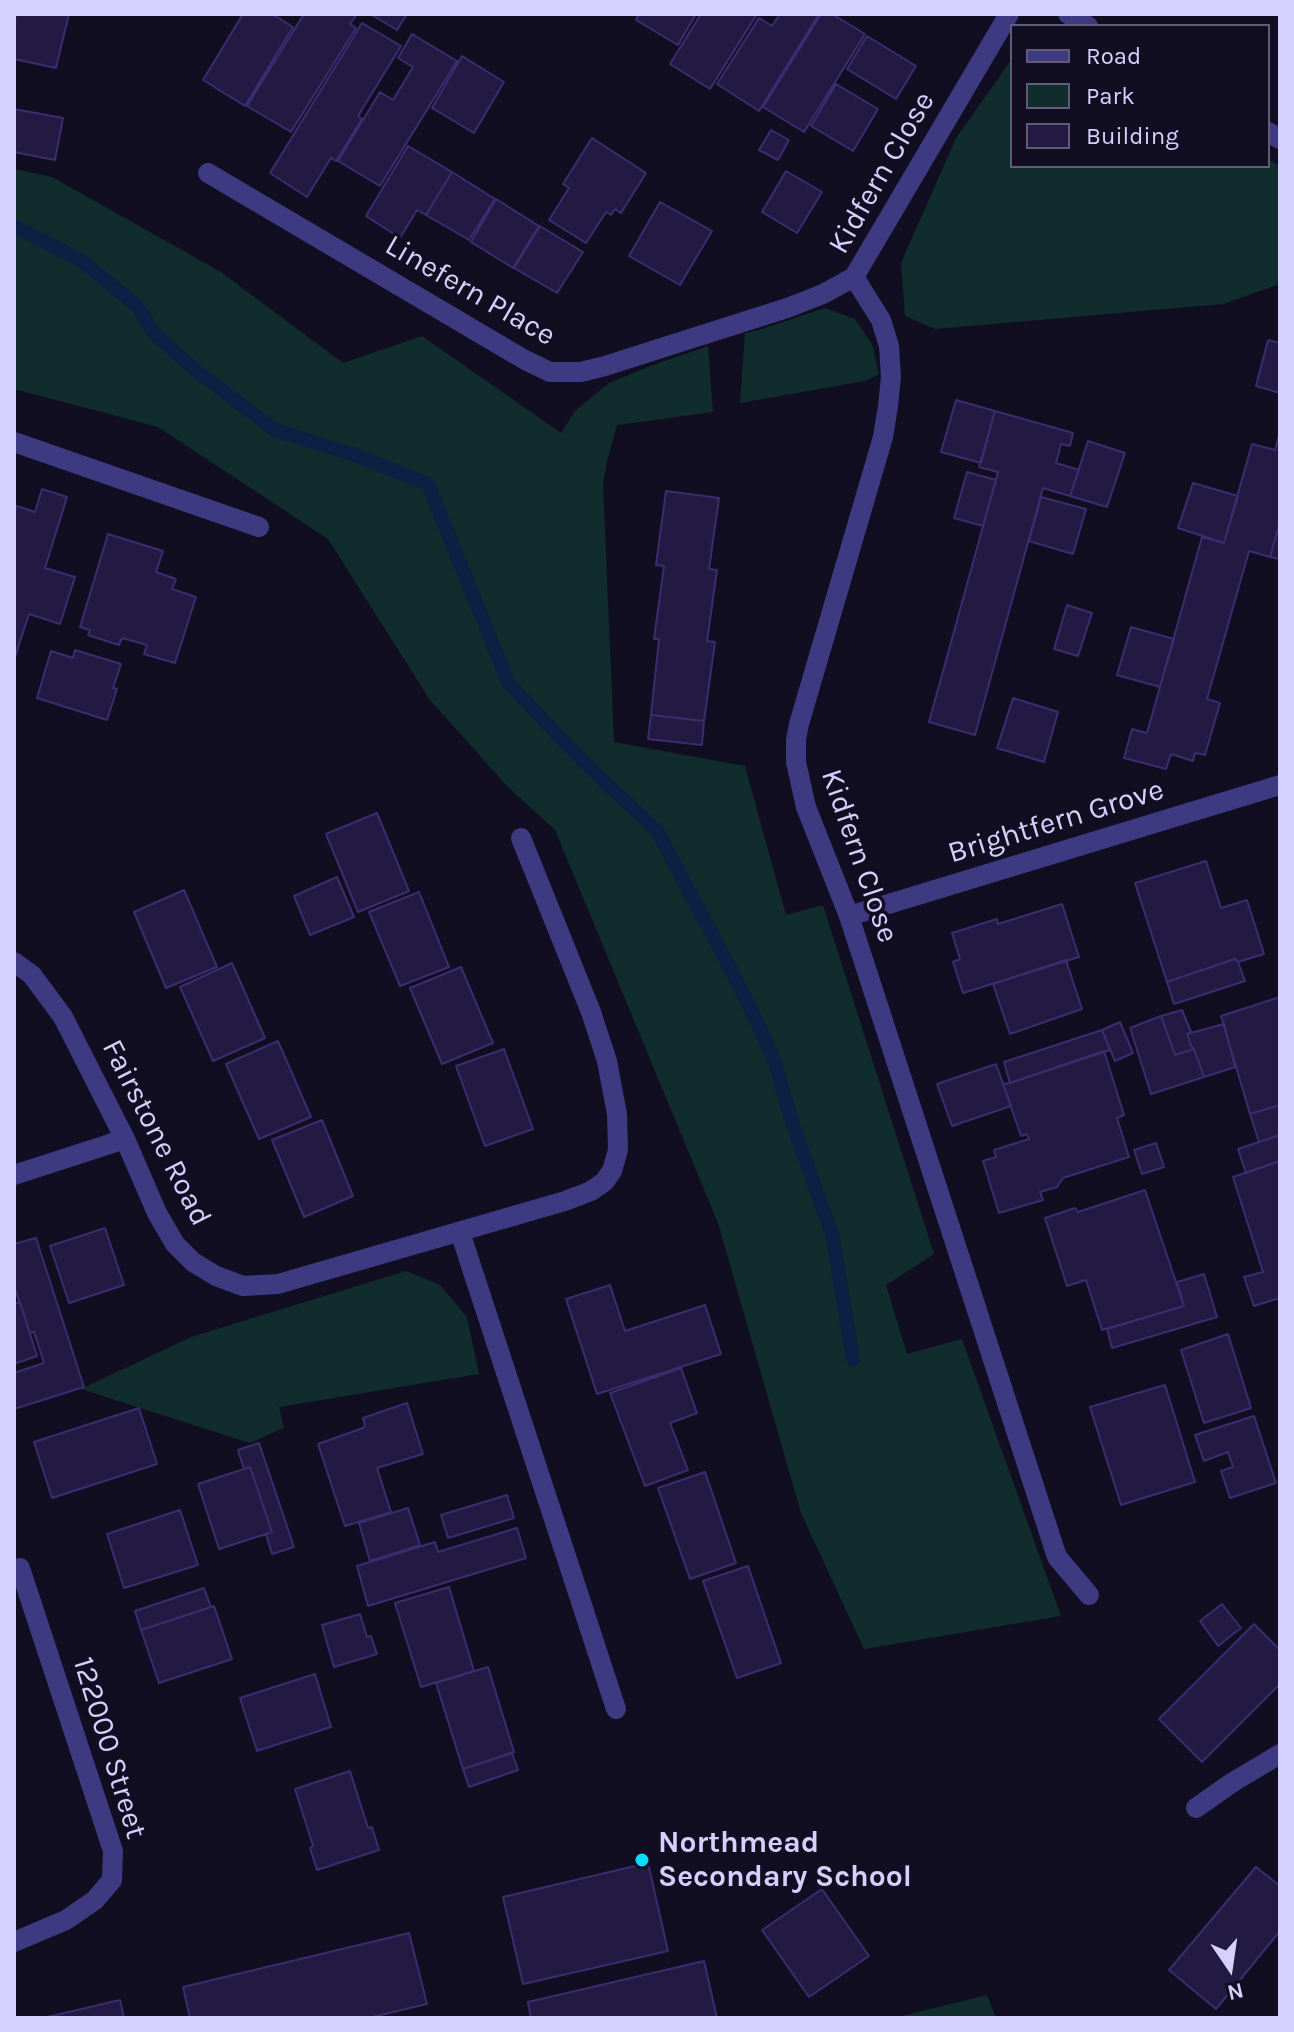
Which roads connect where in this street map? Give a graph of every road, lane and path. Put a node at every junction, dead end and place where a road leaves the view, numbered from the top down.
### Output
1 (1009, 14) edge
2 (208, 173) dead end
3 (854, 277) junction
4 (14, 442) edge
5 (259, 527) dead end
6 (1280, 785) edge
7 (521, 838) dead end
8 (849, 916) junction
9 (14, 962) edge
10 (125, 1139) junction
11 (14, 1175) edge
12 (460, 1232) junction
13 (20, 1568) dead end
14 (1089, 1595) dead end
15 (616, 1709) dead end
16 (1280, 1754) edge
17 (1196, 1808) dead end
18 (14, 1942) edge

1 - 3 street, Kidfern Close
2 - 3 street, Linefern Place
3 - 8 street, Kidfern Close
4 - 5 street
6 - 8 street, Brightfern Grove
7 - 12 street, Fairstone Road
8 - 14 street, Kidfern Close
9 - 10 street, Fairstone Road
10 - 11 street
10 - 12 street, Fairstone Road
12 - 15 street
13 - 18 street, 122000 Street
16 - 17 street

